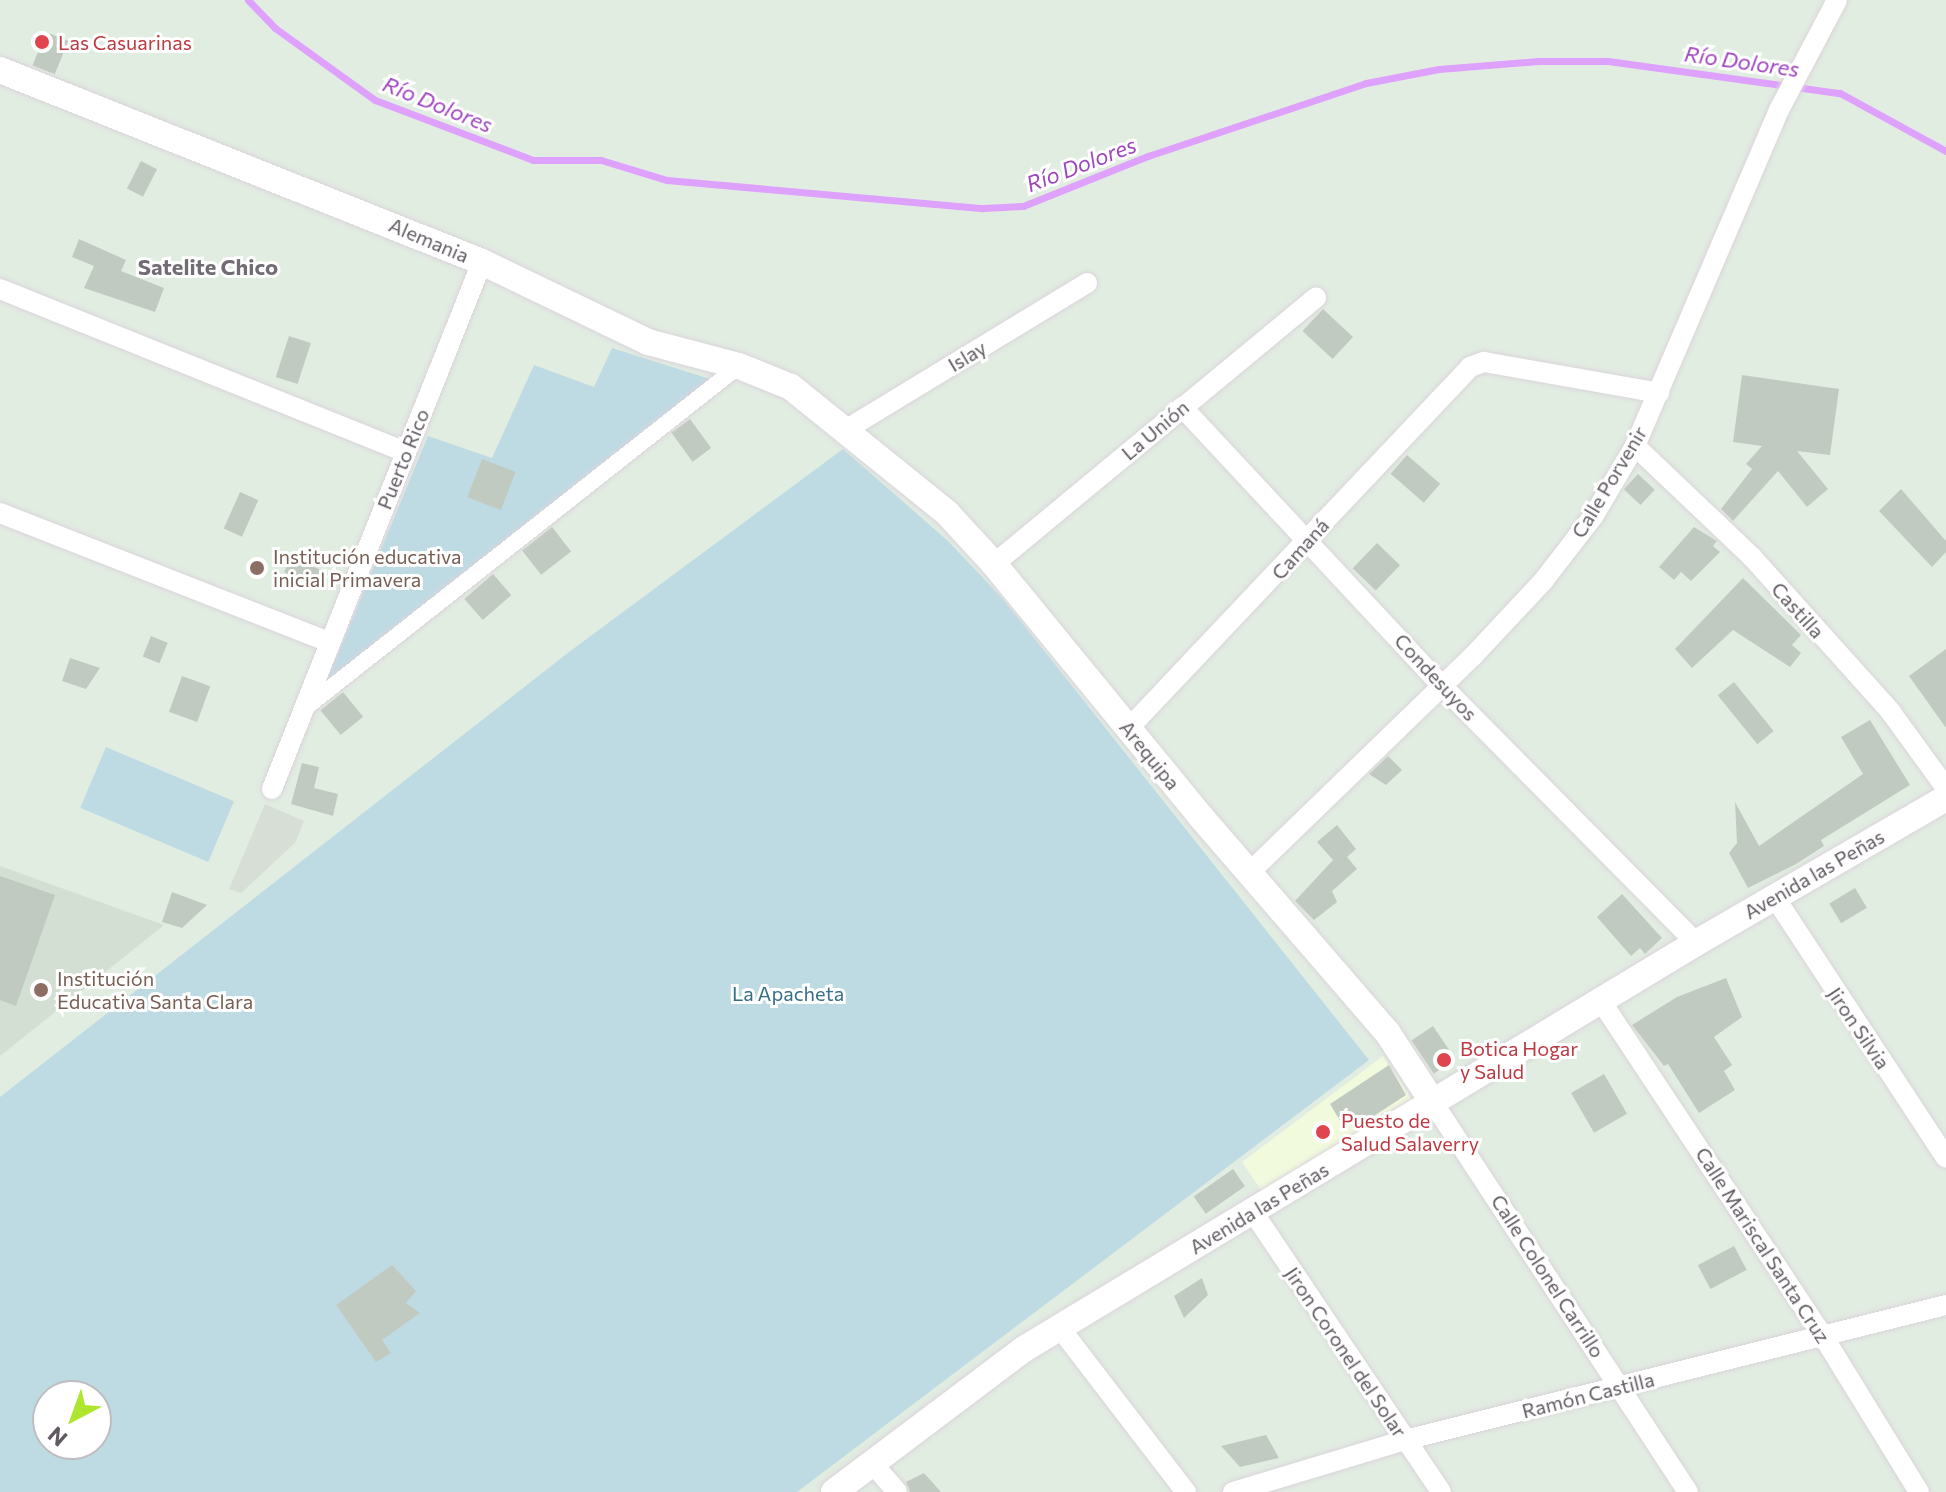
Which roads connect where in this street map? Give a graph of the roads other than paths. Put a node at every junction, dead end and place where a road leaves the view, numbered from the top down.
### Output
1 (1837, 0) edge
2 (0, 70) edge
3 (482, 262) junction
4 (1087, 283) dead end
5 (0, 289) edge
6 (1316, 298) dead end
7 (739, 366) junction
8 (1659, 393) junction
9 (1182, 407) junction
10 (847, 429) junction
11 (1635, 446) junction
12 (406, 452) junction
13 (0, 513) edge
14 (1306, 537) junction
15 (994, 564) junction
16 (329, 642) junction
17 (1443, 687) junction
18 (305, 708) junction
19 (1128, 729) junction
20 (1946, 788) edge
21 (272, 789) dead end
22 (1946, 798) edge
23 (1249, 873) junction
24 (1774, 896) junction
25 (1696, 943) junction
26 (1601, 1001) junction
27 (1432, 1101) junction
28 (1946, 1158) edge
29 (1253, 1212) junction
30 (1946, 1305) edge
31 (1060, 1328) junction
32 (1823, 1336) junction
33 (1621, 1388) junction
34 (1405, 1440) junction
35 (872, 1463) junction
36 (834, 1492) edge
37 (897, 1492) edge
38 (1186, 1492) edge
39 (1233, 1492) edge
40 (1441, 1492) edge
41 (1688, 1492) edge
42 (1919, 1492) edge

1 - 8 street, Calle Porvenir
2 - 3 street, Alemania
3 - 7 street, Alemania
3 - 12 street, Puerto Rico
4 - 10 street, Islay
5 - 12 street
6 - 9 street, La Unión
7 - 10 street, Alemania
7 - 18 street
8 - 11 street, Calle Porvenir
8 - 14 street, Camaná
9 - 14 street, Condesuyos
9 - 15 street, La Unión
10 - 15 street, Arequipa
11 - 17 street, Calle Porvenir
11 - 20 street, Castilla
12 - 16 street, Puerto Rico
13 - 16 street
14 - 17 street, Condesuyos
14 - 19 street, Camaná
15 - 19 street, Arequipa
16 - 18 street, Puerto Rico
17 - 23 street, Calle Porvenir
17 - 25 street, Condesuyos
18 - 21 street, Puerto Rico
19 - 23 street, Arequipa
22 - 24 street, Avenida las Peñas
23 - 27 street, Arequipa
24 - 25 street, Avenida las Peñas
24 - 28 street, Jiron Silvia
25 - 26 street, Avenida las Peñas
26 - 27 street, Avenida las Peñas
26 - 32 street, Calle Mariscal Santa Cruz
27 - 29 street, Avenida las Peñas
27 - 33 street, Calle Colonel Carrillo
29 - 31 street, Avenida las Peñas
29 - 34 street, Jiron Coronel del Solar
30 - 32 street, Ramón Castilla
31 - 35 street, Avenida las Peñas
31 - 38 street
32 - 33 street, Ramón Castilla
32 - 42 street, Calle Mariscal Santa Cruz
33 - 34 street, Ramón Castilla
33 - 41 street, Calle Colonel Carrillo
34 - 39 street, Ramón Castilla
34 - 40 street, Jiron Coronel del Solar
35 - 36 street, Avenida las Peñas
35 - 37 street

